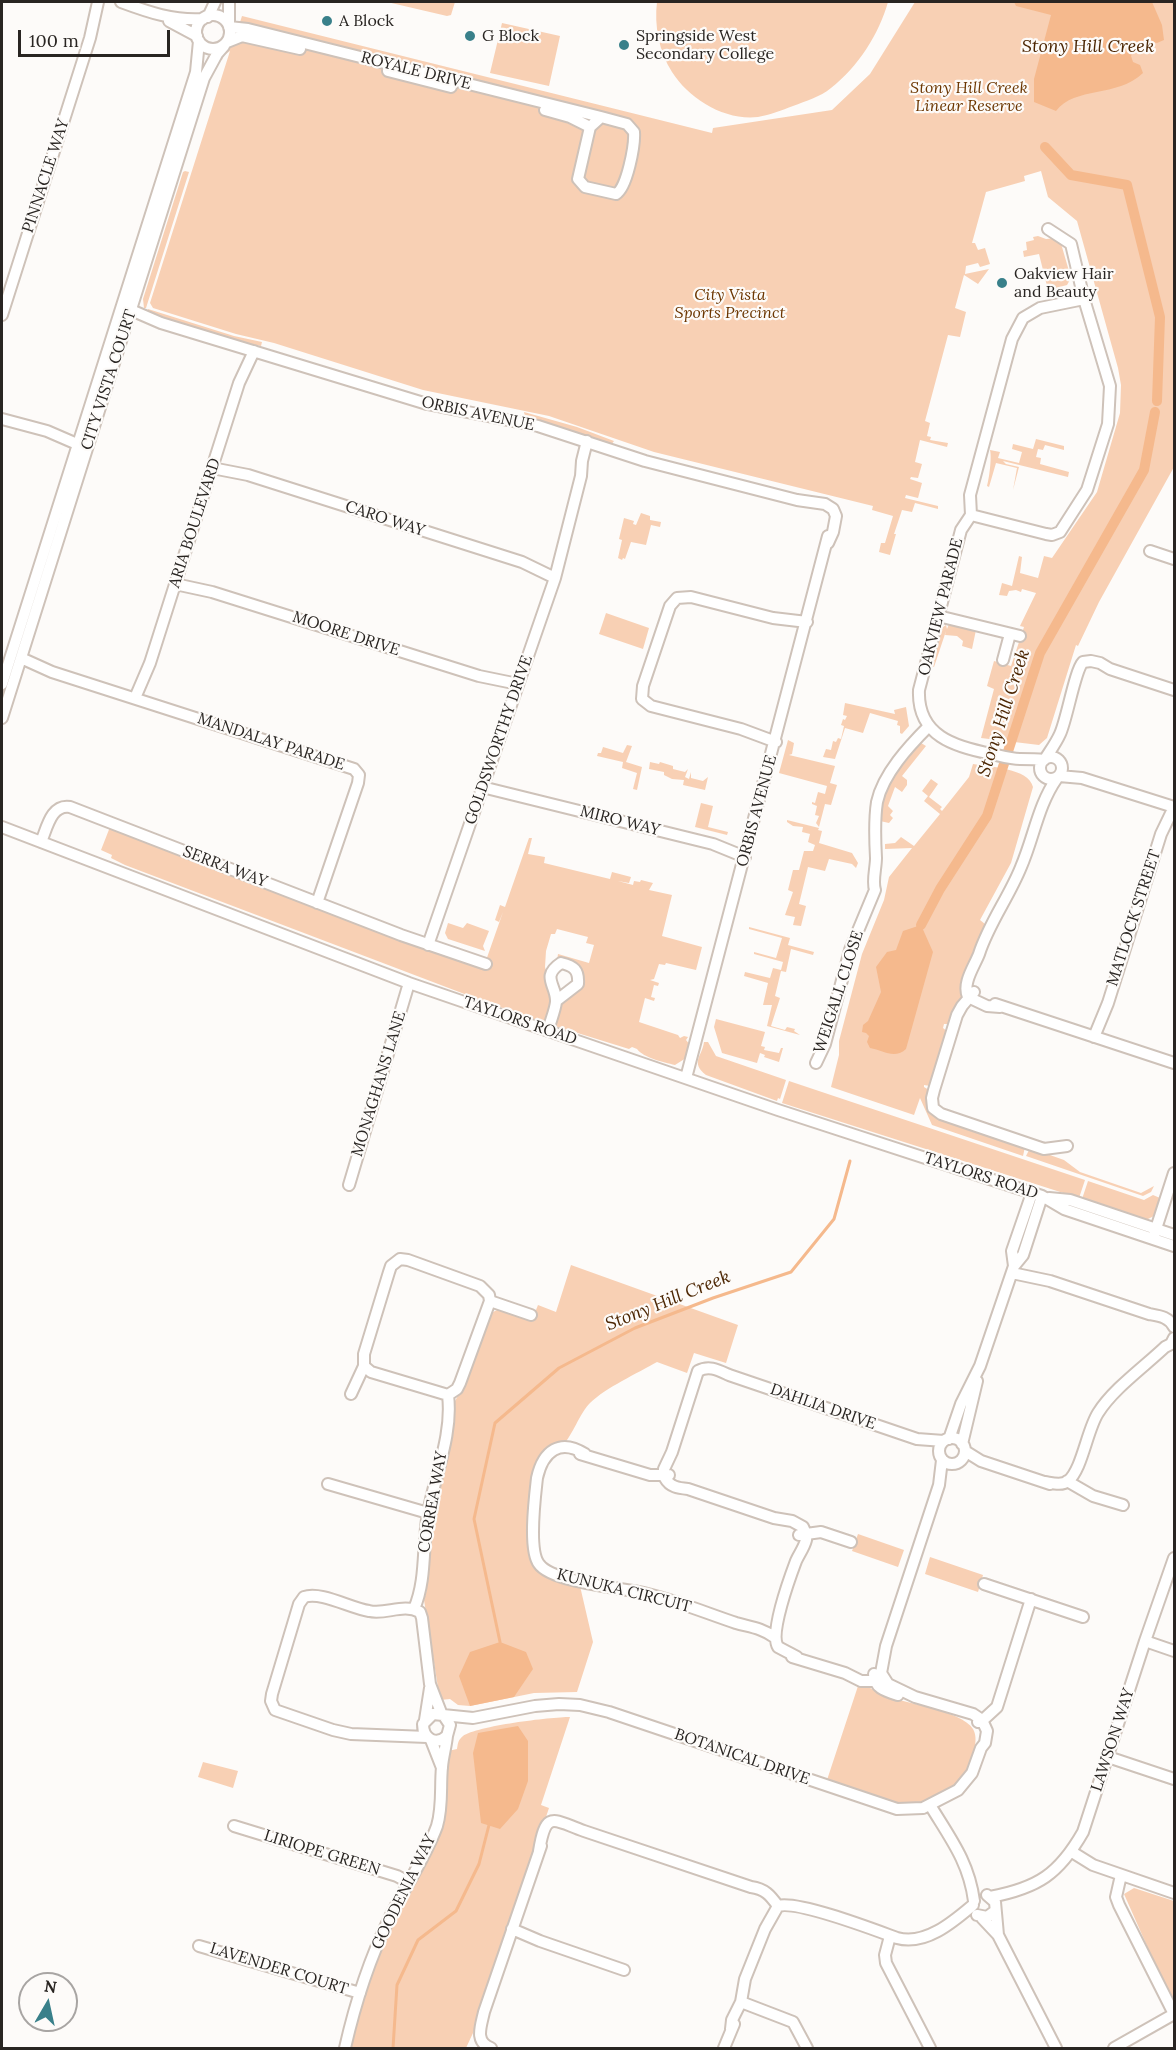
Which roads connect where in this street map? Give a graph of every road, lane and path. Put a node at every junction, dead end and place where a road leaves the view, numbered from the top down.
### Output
1 (98, 2) edge
2 (105, 2) edge
3 (121, 2) edge
4 (215, 2) edge
5 (229, 2) edge
6 (152, 13) junction
7 (205, 18) junction
8 (229, 27) junction
9 (90, 38) junction
10 (198, 39) junction
11 (225, 44) junction
12 (602, 117) junction
13 (590, 127) junction
14 (1048, 229) dead end
15 (1084, 299) junction
16 (130, 314) junction
17 (2, 315) edge
18 (249, 350) junction
19 (4, 417) edge
20 (82, 442) junction
21 (591, 443) junction
22 (214, 464) junction
23 (971, 515) junction
24 (1150, 551) dead end
25 (1174, 559) edge
26 (556, 573) junction
27 (177, 580) junction
28 (938, 616) junction
29 (806, 626) junction
30 (1003, 660) dead end
31 (20, 662) junction
32 (2, 684) edge
33 (517, 689) junction
34 (1174, 690) edge
35 (139, 699) junction
36 (2, 718) edge
37 (929, 726) junction
38 (1060, 734) junction
39 (777, 738) junction
40 (1020, 759) junction
41 (1045, 759) junction
42 (1060, 770) junction
43 (1043, 775) junction
44 (484, 783) junction
45 (1041, 805) junction
46 (1172, 806) edge
47 (2, 827) edge
48 (41, 842) junction
49 (746, 853) junction
50 (317, 903) junction
51 (428, 945) junction
52 (486, 964) dead end
53 (409, 983) junction
54 (971, 994) junction
55 (556, 1001) dead end
56 (548, 1031) junction
57 (1097, 1038) junction
58 (816, 1063) dead end
59 (1174, 1063) edge
60 (686, 1078) junction
61 (1067, 1146) dead end
62 (1174, 1173) edge
63 (349, 1185) dead end
64 (1040, 1195) junction
65 (1155, 1234) junction
66 (1174, 1235) edge
67 (1174, 1246) edge
68 (1013, 1269) junction
69 (490, 1301) junction
70 (531, 1315) dead end
71 (1173, 1329) edge
72 (364, 1366) junction
73 (980, 1366) junction
74 (351, 1394) dead end
75 (448, 1395) junction
76 (917, 1439) junction
77 (946, 1440) junction
78 (960, 1455) junction
79 (940, 1457) junction
80 (667, 1475) junction
81 (1070, 1483) junction
82 (328, 1484) dead end
83 (939, 1485) junction
84 (1123, 1505) dead end
85 (428, 1513) junction
86 (802, 1534) junction
87 (851, 1542) dead end
88 (1174, 1558) edge
89 (984, 1584) dead end
90 (1031, 1599) junction
91 (414, 1609) junction
92 (1083, 1617) dead end
93 (771, 1635) junction
94 (1145, 1641) junction
95 (1174, 1651) edge
96 (877, 1677) junction
97 (430, 1684) junction
98 (443, 1716) junction
99 (473, 1718) junction
100 (979, 1721) junction
101 (424, 1722) junction
102 (448, 1733) junction
103 (398, 1735) junction
104 (429, 1738) junction
105 (1108, 1757) junction
106 (442, 1768) junction
107 (1174, 1779) edge
108 (934, 1803) junction
109 (234, 1826) dead end
110 (1072, 1852) junction
111 (1121, 1875) junction
112 (971, 1879) junction
113 (408, 1882) junction
114 (1014, 1892) junction
115 (1174, 1893) edge
116 (988, 1896) junction
117 (774, 1903) junction
118 (974, 1903) junction
119 (995, 1910) junction
120 (980, 1917) junction
121 (954, 1922) junction
122 (511, 1932) junction
123 (998, 1935) junction
124 (894, 1937) junction
125 (199, 1946) dead end
126 (624, 1970) dead end
127 (360, 1994) junction
128 (744, 2003) junction
129 (484, 2012) junction
130 (1174, 2014) edge
131 (345, 2049) edge
132 (480, 2049) edge
133 (491, 2049) edge
134 (724, 2049) edge
135 (807, 2049) edge
136 (930, 2049) edge
137 (1056, 2049) edge
138 (1114, 2049) edge

1 - 9 street, PINNACLE WAY
2 - 9 street, PINNACLE WAY
3 - 6 street
4 - 7 street
5 - 8 street
6 - 7 street
6 - 10 street
7 - 8 street
7 - 10 street
8 - 11 street
8 - 12 street, ROYALE DRIVE
9 - 17 street, PINNACLE WAY
10 - 11 street
10 - 20 street, CITY VISTA COURT
11 - 13 street, ROYALE DRIVE
11 - 16 street, CITY VISTA COURT
12 - 13 street
12 - 13 street, ROYALE DRIVE
14 - 15 street
15 - 23 street, OAKVIEW PARADE
15 - 23 street
16 - 18 street, ORBIS AVENUE
16 - 20 street, CITY VISTA COURT
18 - 21 street, ORBIS AVENUE
18 - 22 street, ARIA BOULEVARD
19 - 20 street
20 - 31 street, CITY VISTA COURT
20 - 32 street, CITY VISTA COURT
21 - 26 street, GOLDSWORTHY DRIVE
21 - 29 street, ORBIS AVENUE
22 - 26 street, CARO WAY
22 - 27 street, ARIA BOULEVARD
23 - 28 street, OAKVIEW PARADE
24 - 25 street
26 - 33 street, GOLDSWORTHY DRIVE
27 - 33 street, MOORE DRIVE
27 - 35 street, ARIA BOULEVARD
28 - 30 street
28 - 37 street, OAKVIEW PARADE
29 - 39 street, ORBIS AVENUE
29 - 39 street
31 - 35 street, MANDALAY PARADE
31 - 36 street, CITY VISTA COURT
33 - 44 street, GOLDSWORTHY DRIVE
34 - 38 street
35 - 50 street, MANDALAY PARADE
37 - 40 street
37 - 58 street, WEIGALL CLOSE
38 - 41 street
38 - 42 street
39 - 49 street, ORBIS AVENUE
40 - 41 street
40 - 43 street
41 - 42 street
41 - 43 street
42 - 43 street
42 - 45 street
42 - 46 street
43 - 45 street
44 - 49 street, MIRO WAY
44 - 51 street, GOLDSWORTHY DRIVE
45 - 54 street
46 - 57 street, MATLOCK STREET
47 - 48 street, TAYLORS ROAD
48 - 50 street, SERRA WAY
48 - 53 street, TAYLORS ROAD
49 - 60 street, ORBIS AVENUE
50 - 51 street, SERRA WAY
51 - 52 street
53 - 56 street, TAYLORS ROAD
53 - 63 street, MONAGHANS LANE
54 - 57 street
54 - 61 street
55 - 56 street
56 - 60 street, TAYLORS ROAD
57 - 59 street
60 - 64 street, TAYLORS ROAD
62 - 65 street
64 - 65 street, TAYLORS ROAD
64 - 68 street
65 - 66 street, TAYLORS ROAD
65 - 67 street, TAYLORS ROAD
68 - 71 street
68 - 73 street
69 - 70 street
69 - 72 street
69 - 75 street
71 - 81 street
72 - 74 street
72 - 75 street
73 - 77 street
73 - 78 street
75 - 85 street, CORREA WAY
76 - 77 street, DAHLIA DRIVE
76 - 79 street, DAHLIA DRIVE
76 - 80 street, DAHLIA DRIVE
77 - 78 street
77 - 79 street
78 - 79 street
78 - 81 street
78 - 83 street
79 - 83 street
80 - 86 street
80 - 93 street, KUNUKA CIRCUIT
81 - 84 street
82 - 85 street
83 - 96 street
85 - 91 street, CORREA WAY
86 - 87 street
86 - 93 street
88 - 94 street, LAWSON WAY
89 - 90 street
90 - 92 street
90 - 100 street
91 - 97 street
91 - 103 street
93 - 96 street
94 - 95 street
94 - 105 street, LAWSON WAY
96 - 100 street
97 - 98 street
97 - 101 street
98 - 99 street, BOTANICAL DRIVE
98 - 101 street
98 - 102 street
99 - 102 street, BOTANICAL DRIVE
99 - 108 street, BOTANICAL DRIVE
100 - 108 street, BOTANICAL DRIVE
101 - 103 street
101 - 104 street
102 - 104 street
102 - 106 street, GOODENIA WAY
103 - 104 street
104 - 106 street, GOODENIA WAY
105 - 107 street
105 - 110 street, LAWSON WAY
106 - 113 street, GOODENIA WAY
108 - 112 street
109 - 113 street, LIRIOPE GREEN
110 - 111 street
110 - 114 street, LAWSON WAY
111 - 115 street
111 - 130 street
112 - 116 street
112 - 118 street
113 - 127 street, GOODENIA WAY
114 - 116 street, LAWSON WAY
114 - 119 street, LAWSON WAY
116 - 118 street
116 - 119 street
117 - 122 street
117 - 124 street
117 - 128 street
118 - 120 street
118 - 121 street
119 - 120 street
119 - 123 street
120 - 121 street
120 - 123 street
121 - 124 street
122 - 126 street
122 - 129 street
123 - 137 street
124 - 136 street
125 - 127 street, LAVENDER COURT
127 - 131 street, GOODENIA WAY
128 - 134 street
128 - 135 street
129 - 132 street
129 - 133 street
130 - 138 street

